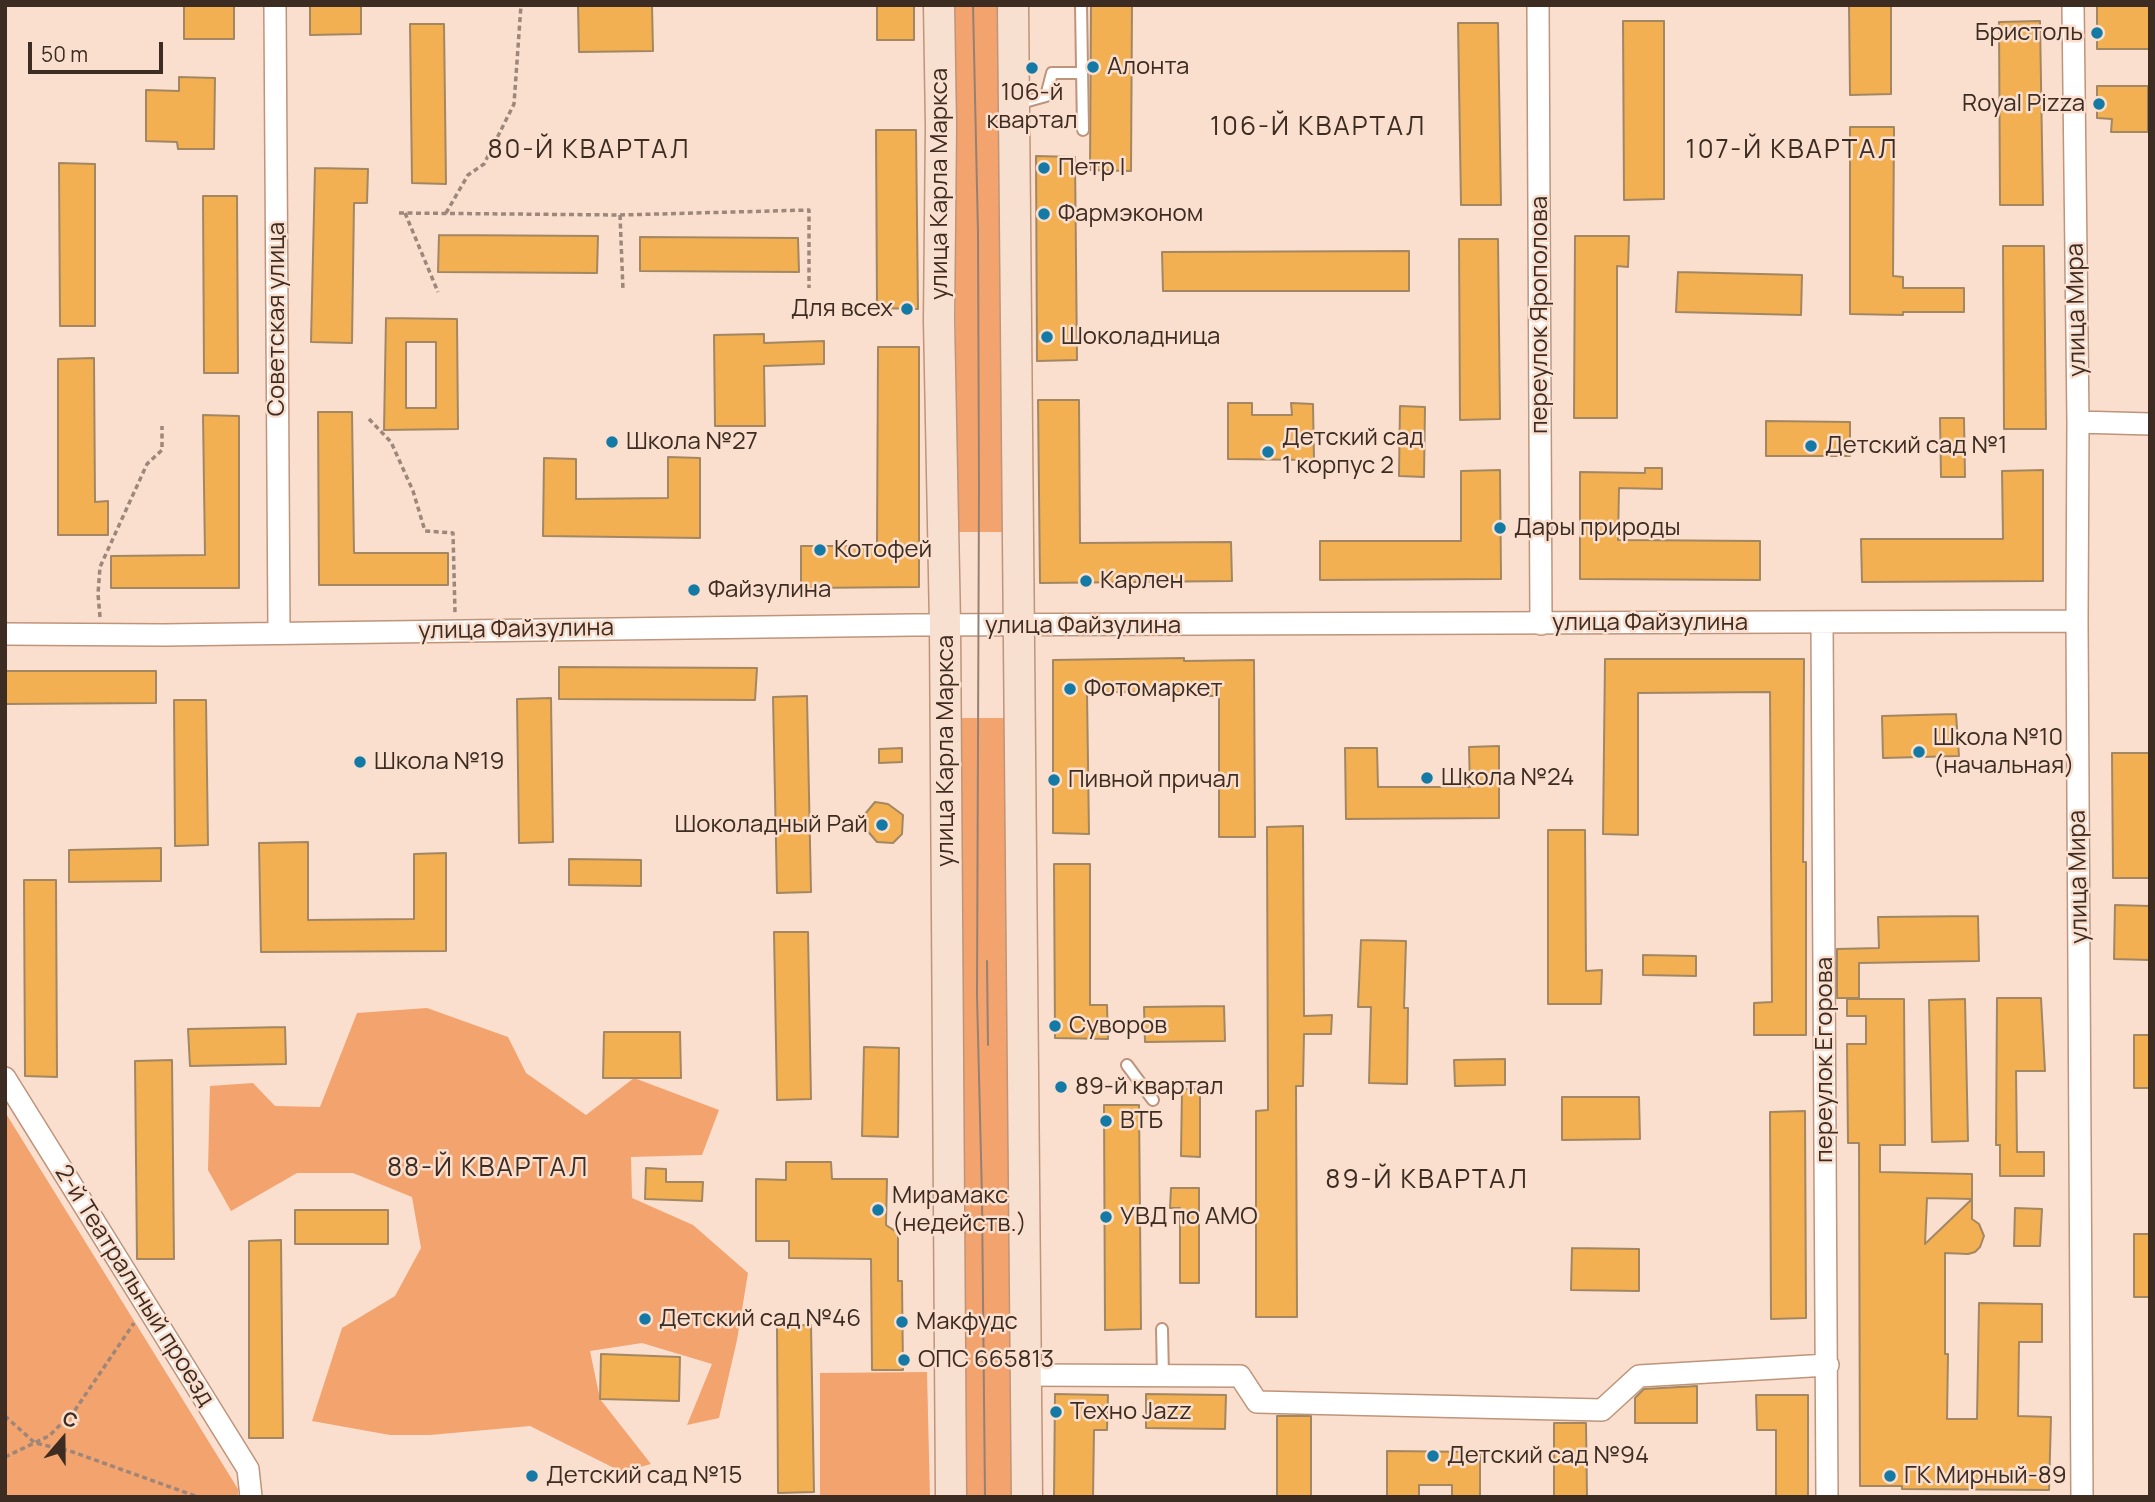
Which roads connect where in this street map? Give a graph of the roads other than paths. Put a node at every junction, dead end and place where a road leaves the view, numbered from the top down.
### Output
1 (275, 5) edge
2 (939, 5) edge
3 (1013, 5) edge
4 (1081, 5) edge
5 (1538, 5) edge
6 (2073, 5) edge
7 (1082, 73) junction
8 (1028, 101) dead end
9 (1083, 130) dead end
10 (2078, 422) junction
11 (2150, 424) edge
12 (2077, 621) junction
13 (1822, 623) junction
14 (1541, 624) junction
15 (945, 625) junction
16 (1020, 626) junction
17 (279, 632) junction
18 (5, 634) edge
19 (1127, 1065) dead end
20 (5, 1078) edge
21 (1153, 1100) dead end
22 (1162, 1329) dead end
23 (1828, 1365) junction
24 (1025, 1375) junction
25 (1163, 1376) junction
26 (251, 1497) edge
27 (951, 1497) edge
28 (1027, 1497) edge
29 (1827, 1497) edge
30 (2082, 1497) edge

1 - 17 street, Советская улица
2 - 15 main road, улица Карла Маркса
3 - 16 main road
4 - 7 lane
5 - 14 street, переулок Ярополова
6 - 10 street, улица Мира
7 - 8 lane
7 - 9 lane
10 - 11 street
10 - 12 street, улица Мира
12 - 13 street, улица Файзулина
12 - 30 street, улица Мира
13 - 14 street, улица Файзулина
13 - 23 street, переулок Егорова
14 - 16 street, улица Файзулина
15 - 16 street, улица Файзулина
15 - 17 street, улица Файзулина
15 - 27 main road, улица Карла Маркса
16 - 24 main road
17 - 18 street, улица Файзулина
19 - 21 lane
20 - 26 street, 2-й Театральный проезд
22 - 25 lane
23 - 25 street
23 - 29 street, переулок Егорова
24 - 25 street
24 - 28 main road

